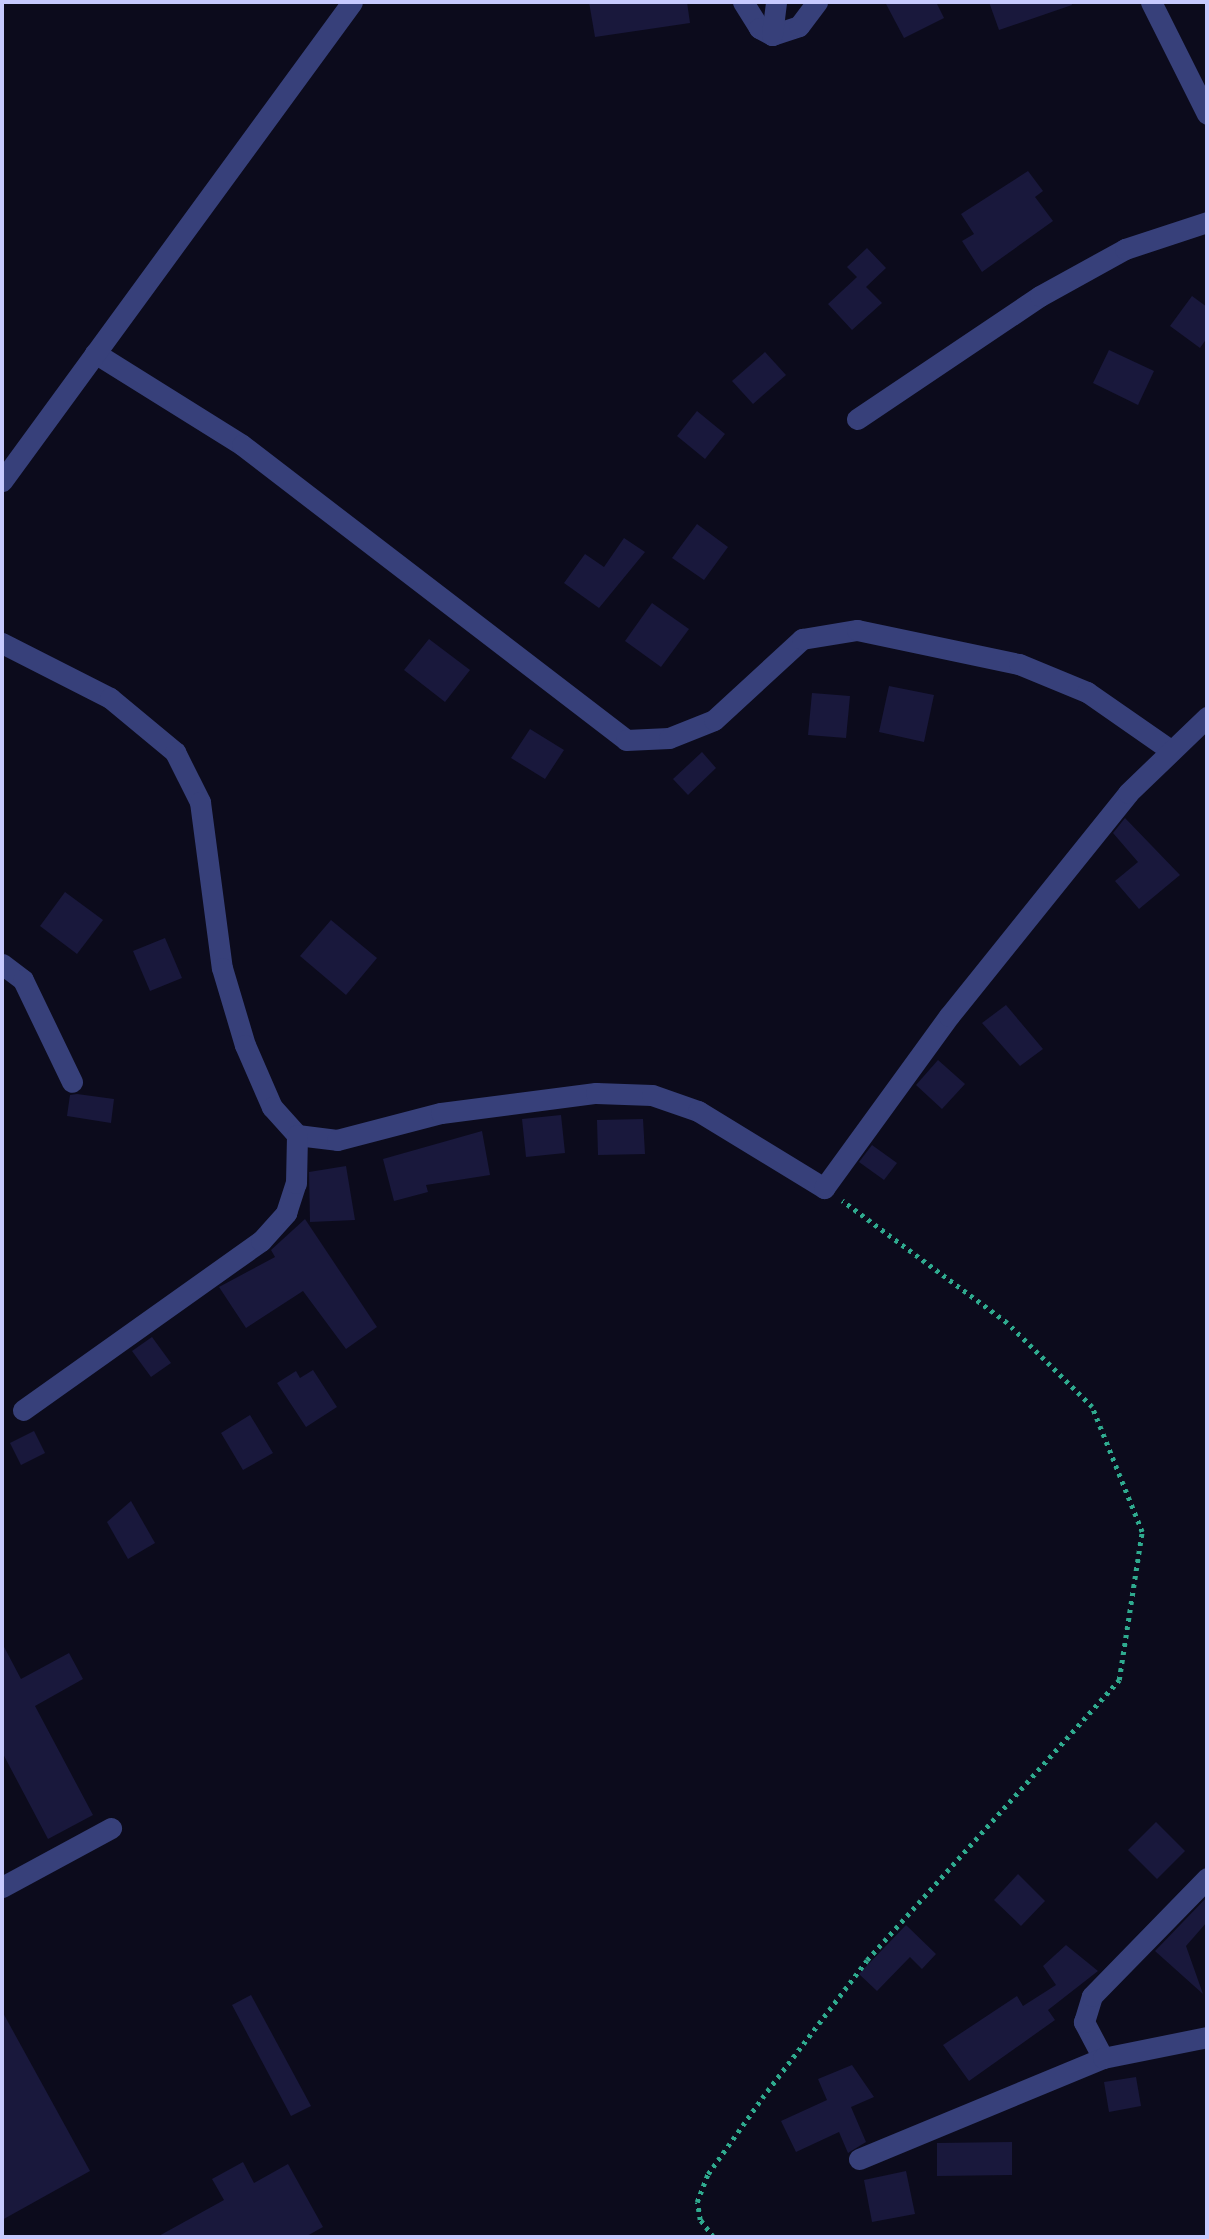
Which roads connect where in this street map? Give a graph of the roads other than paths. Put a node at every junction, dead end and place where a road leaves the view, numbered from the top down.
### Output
1 (352, 2) edge
2 (743, 2) edge
3 (776, 2) edge
4 (817, 2) edge
5 (1151, 2) edge
6 (772, 35) junction
7 (1207, 114) edge
8 (1207, 222) edge
9 (95, 353) junction
10 (857, 419) dead end
11 (2, 481) edge
12 (2, 643) edge
13 (1207, 717) edge
14 (1169, 748) junction
15 (2, 964) edge
16 (72, 1082) dead end
17 (297, 1135) junction
18 (23, 1410) dead end
19 (111, 1828) dead end
20 (1207, 1878) edge
21 (2, 1887) edge
22 (1207, 2037) edge
23 (1103, 2058) junction
24 (859, 2159) dead end

1 - 9 street
2 - 6 street
3 - 6 street
4 - 6 street
5 - 7 street
8 - 10 street
9 - 11 street
9 - 14 street
12 - 17 street
13 - 14 street
14 - 17 street
15 - 16 street
17 - 18 street
19 - 21 street
20 - 23 street
22 - 23 street
23 - 24 street

